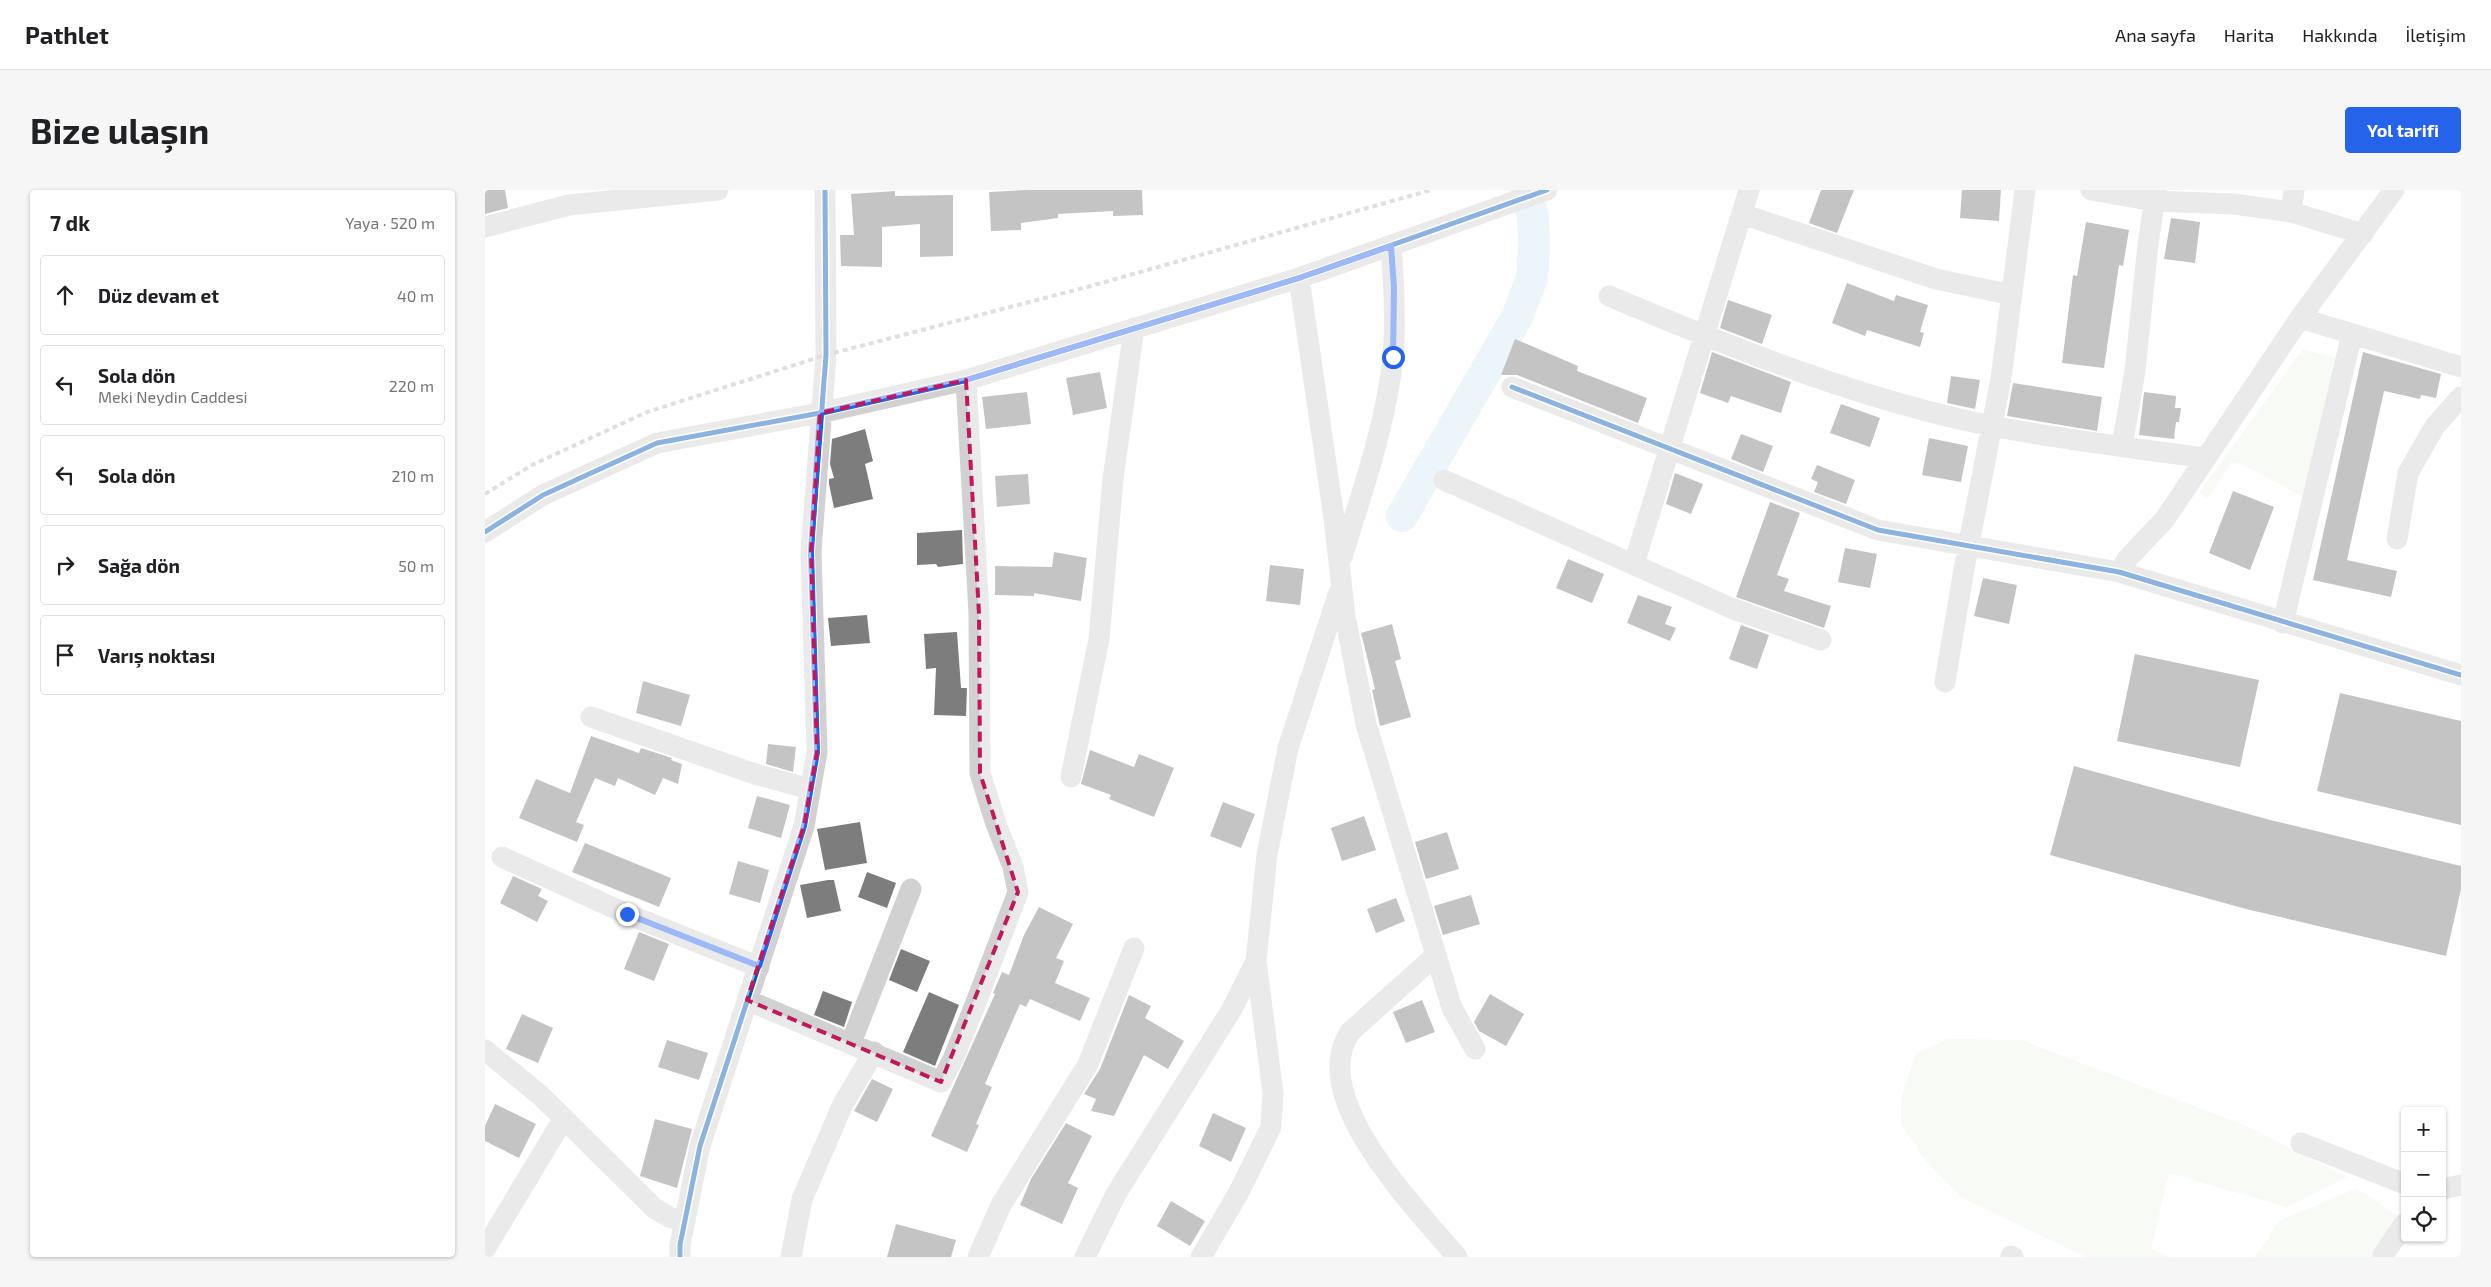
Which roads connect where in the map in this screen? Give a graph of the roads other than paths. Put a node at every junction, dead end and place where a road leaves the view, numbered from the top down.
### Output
1 (718, 190) edge
2 (825, 190) edge
3 (1545, 190) edge
4 (1749, 190) edge
5 (2025, 190) edge
6 (2091, 190) edge
7 (2294, 190) edge
8 (2393, 190) edge
9 (2155, 196) edge
10 (2291, 212) junction
11 (1742, 214) junction
12 (485, 227) edge
13 (2363, 234) junction
14 (1391, 246) junction
15 (1299, 278) junction
16 (2012, 295) junction
17 (1609, 296) dead end
18 (2300, 318) junction
19 (1134, 328) junction
20 (2352, 334) junction
21 (1704, 336) junction
22 (2461, 367) edge
23 (966, 380) junction
24 (1512, 387) dead end
25 (2461, 398) edge
26 (820, 413) junction
27 (1993, 426) junction
28 (2122, 446) junction
29 (1668, 449) junction
30 (2205, 458) junction
31 (1444, 480) dead end
32 (485, 532) edge
33 (2397, 539) dead end
34 (1969, 546) junction
35 (1634, 564) junction
36 (2119, 572) junction
37 (1340, 575) junction
38 (2283, 622) junction
39 (1821, 640) dead end
40 (2461, 675) edge
41 (1945, 682) dead end
42 (591, 717) dead end
43 (1071, 777) dead end
44 (810, 789) junction
45 (502, 857) dead end
46 (911, 889) dead end
47 (1134, 948) dead end
48 (1436, 955) junction
49 (1256, 961) junction
50 (759, 966) junction
51 (747, 1000) junction
52 (851, 1043) junction
53 (1475, 1049) dead end
54 (485, 1050) edge
55 (874, 1052) junction
56 (564, 1118) junction
57 (2301, 1143) dead end
58 (2401, 1182) edge
59 (2461, 1185) edge
60 (2446, 1188) edge
61 (685, 1221) junction
62 (2401, 1229) edge
63 (485, 1249) edge
64 (680, 1257) edge
65 (791, 1257) edge
66 (978, 1257) edge
67 (1085, 1257) edge
68 (1201, 1257) edge
69 (1457, 1257) edge
70 (2382, 1257) edge

1 - 12 street
2 - 26 street
3 - 14 street
4 - 11 street
5 - 16 street
6 - 9 street
7 - 10 street
8 - 13 street
9 - 10 street
9 - 28 street
10 - 13 street
11 - 16 street
11 - 21 street
13 - 18 street
14 - 15 street
14 - 37 street
15 - 19 street
15 - 37 street
16 - 27 street
17 - 21 street
18 - 20 street
18 - 30 street
19 - 23 street
19 - 43 street
20 - 22 street
20 - 38 street
21 - 27 street
21 - 29 street
23 - 26 street
23 - 55 street
24 - 29 street
25 - 33 street
26 - 32 street
26 - 44 street
27 - 28 street
27 - 34 street
28 - 30 street
29 - 34 street
29 - 35 street
30 - 36 street
31 - 35 street
34 - 36 street
34 - 41 street
35 - 39 street
36 - 38 street
37 - 48 street
37 - 49 street
38 - 40 street
42 - 44 street
44 - 50 street
45 - 50 street
46 - 52 street
47 - 66 street
48 - 53 street
48 - 69 street
49 - 67 street
49 - 68 street
50 - 51 street
51 - 52 street
51 - 61 street
52 - 55 street
54 - 56 street
55 - 65 street
56 - 61 street
56 - 63 street
57 - 58 street
59 - 60 street
61 - 64 street
62 - 70 street

